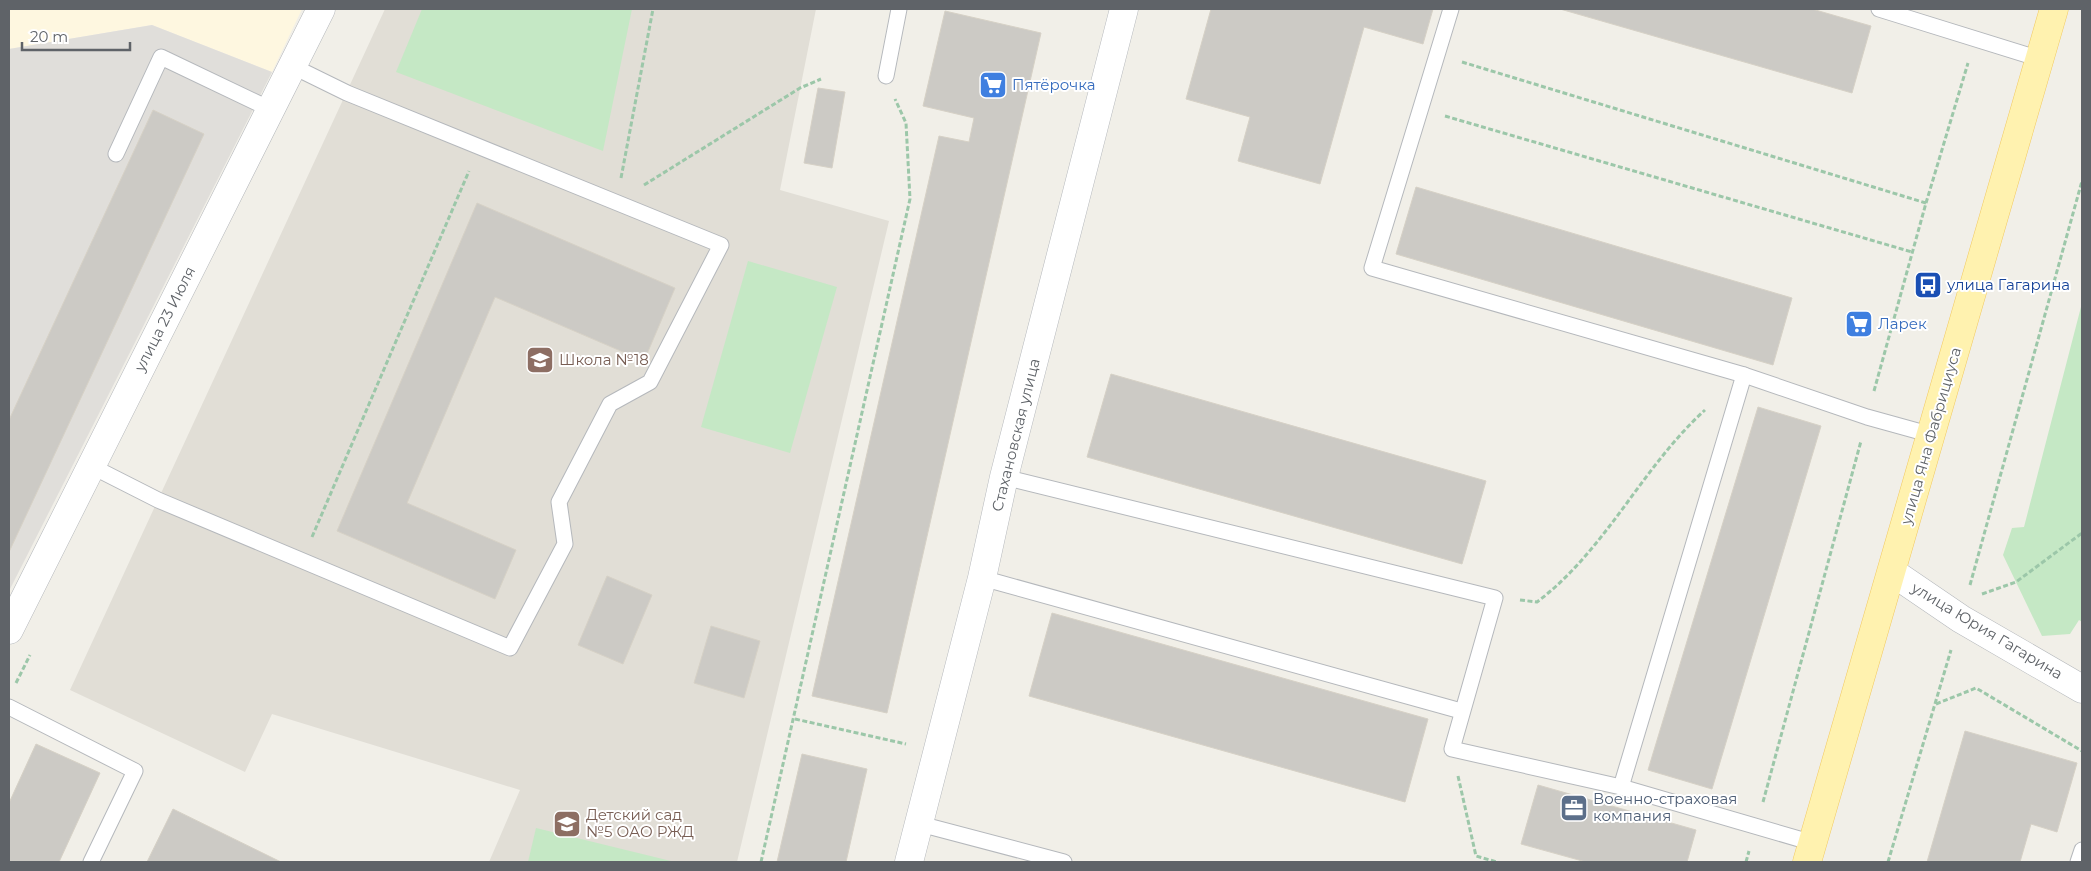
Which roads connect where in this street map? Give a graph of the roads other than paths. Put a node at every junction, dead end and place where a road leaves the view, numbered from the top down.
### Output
1 (320, 9) edge
2 (899, 9) edge
3 (1124, 9) edge
4 (1451, 9) edge
5 (1879, 9) edge
6 (2054, 9) edge
7 (2040, 58) junction
8 (292, 66) junction
9 (886, 76) road end
10 (270, 108) junction
11 (116, 154) dead end
12 (1744, 375) junction
13 (1932, 435) junction
14 (91, 466) junction
15 (1004, 477) junction
16 (1892, 572) junction
17 (982, 578) junction
18 (9, 630) edge
19 (2082, 689) edge
20 (9, 707) edge
21 (1461, 711) junction
22 (1621, 787) junction
23 (920, 824) junction
24 (2082, 850) edge
25 (1810, 853) edge
26 (91, 862) edge
27 (909, 862) edge
28 (1064, 862) edge
29 (2078, 862) edge

1 - 8 street, улица 23 Июля
2 - 9 lane
3 - 15 street, Стахановская улица
4 - 12 lane
5 - 7 lane
6 - 7 main road, улица Яна Фабрициуса
7 - 13 main road, улица Яна Фабрициуса
8 - 10 street, улица 23 Июля
8 - 14 lane
10 - 11 lane
10 - 14 street, улица 23 Июля
12 - 13 lane
12 - 22 lane
13 - 16 main road, улица Яна Фабрициуса
14 - 18 street, улица 23 Июля
15 - 17 street, Стахановская улица
15 - 21 lane
16 - 19 street, улица Юрия Гагарина
16 - 25 main road, улица Яна Фабрициуса
17 - 21 lane
17 - 23 street, Стахановская улица
20 - 26 lane
21 - 22 lane
22 - 25 lane
23 - 27 street, Стахановская улица
23 - 28 lane
24 - 29 lane

